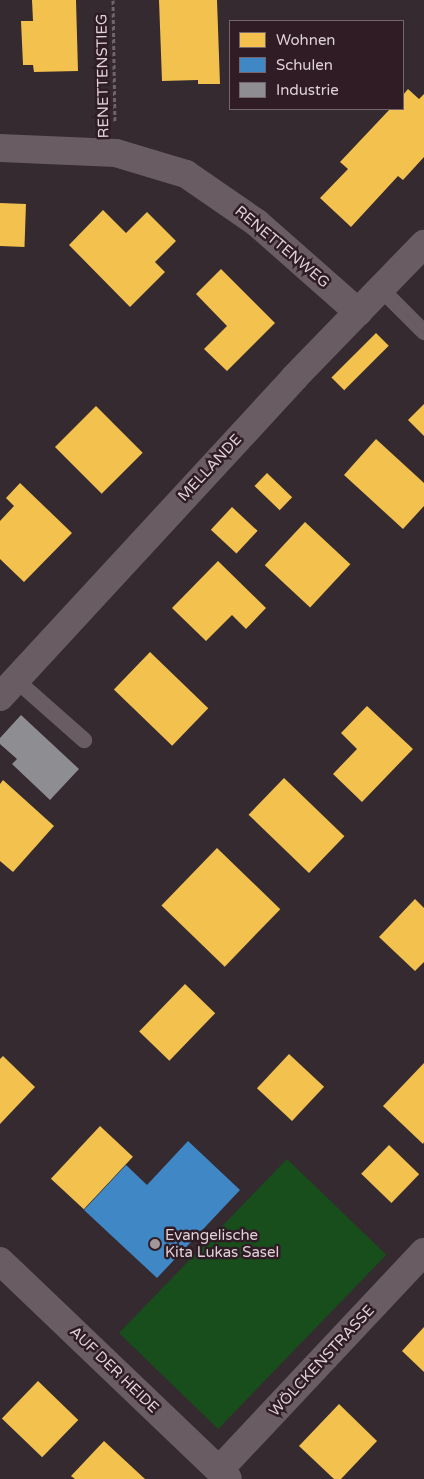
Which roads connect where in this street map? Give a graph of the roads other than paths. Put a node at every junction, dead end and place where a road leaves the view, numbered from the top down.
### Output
1 (0, 148) edge
2 (424, 244) edge
3 (381, 289) junction
4 (358, 312) junction
5 (424, 332) edge
6 (8, 688) edge
7 (84, 740) dead end
8 (424, 1252) edge
9 (0, 1261) edge
10 (223, 1474) edge

1 - 4 street, RENETTENWEG
2 - 3 street, MELLANDE
3 - 4 street, MELLANDE
3 - 5 lane
4 - 6 street, MELLANDE
6 - 7 lane
8 - 10 street, WÖLCKENSTRASSE
9 - 10 street, AUF DER HEIDE

